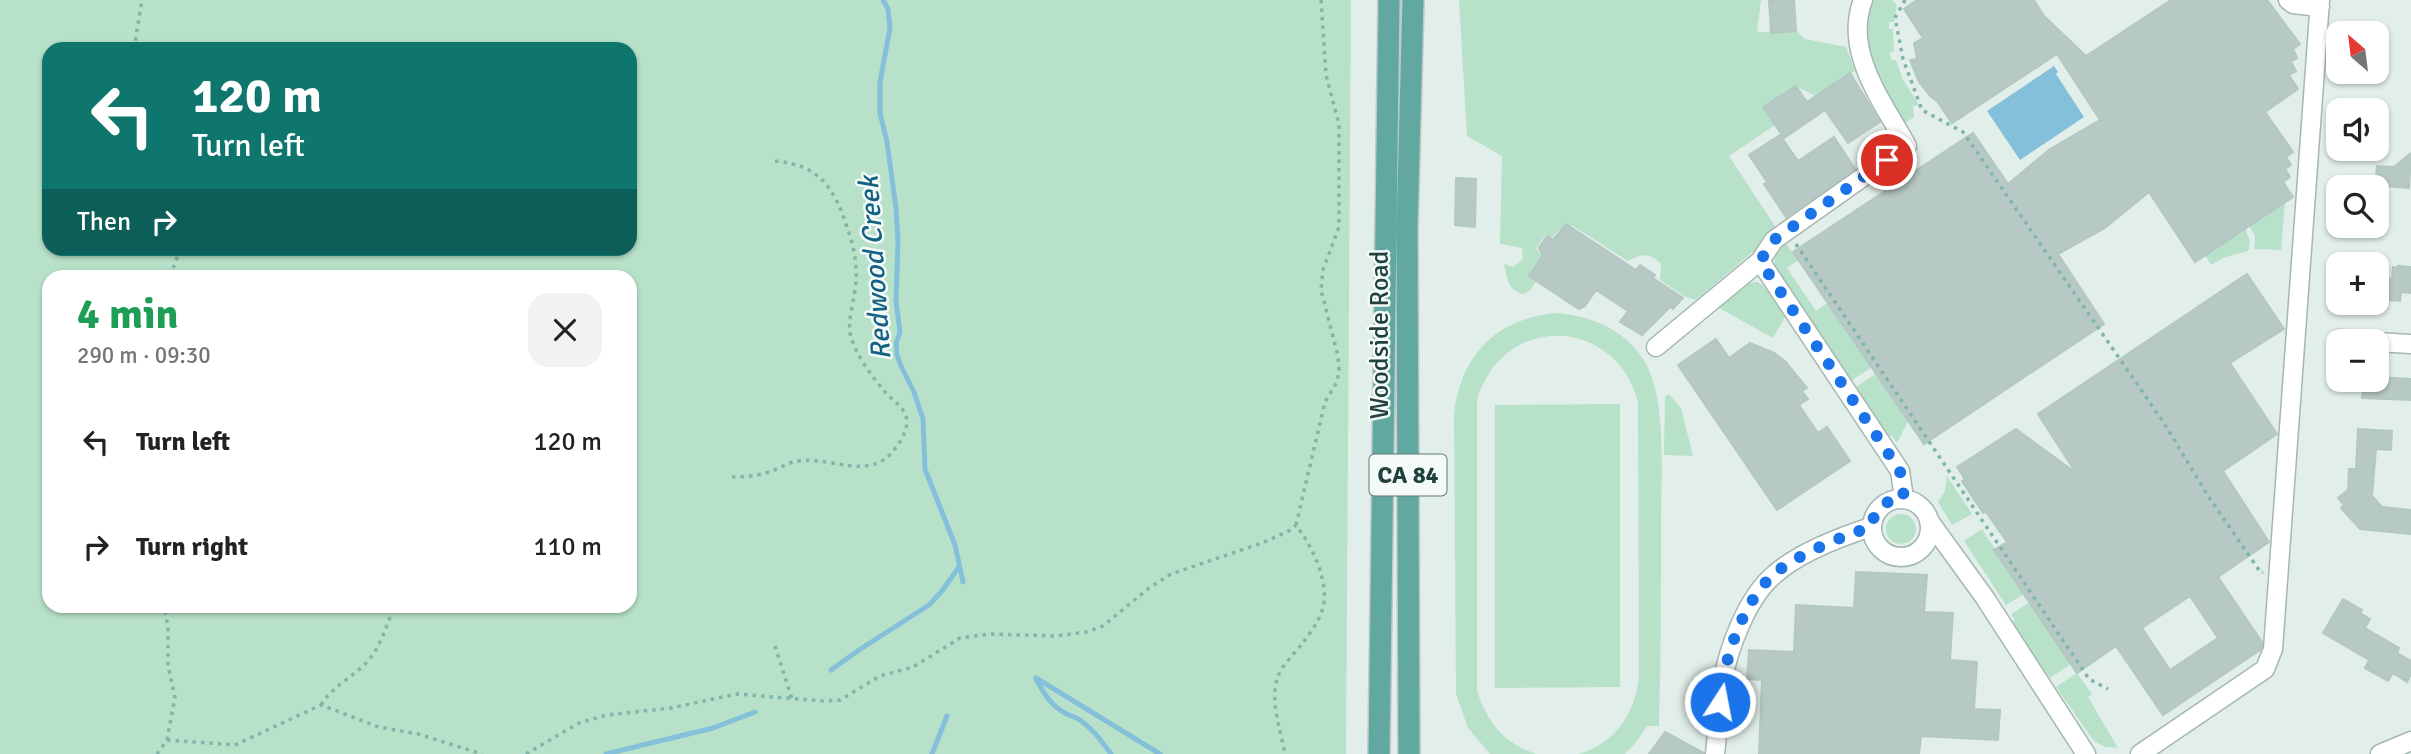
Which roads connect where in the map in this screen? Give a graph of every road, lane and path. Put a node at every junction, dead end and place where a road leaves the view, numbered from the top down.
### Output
1 (142, 0) edge
2 (1321, 0) edge
3 (1389, 0) edge
4 (1413, 0) edge
5 (1863, 0) edge
6 (1905, 0) edge
7 (2288, 0) edge
8 (2320, 3) edge
9 (135, 42) edge
10 (775, 161) dead end
11 (1787, 230) junction
12 (1760, 261) junction
13 (2389, 343) edge
14 (2411, 344) edge
15 (1656, 347) dead end
16 (732, 477) dead end
17 (1904, 498) junction
18 (1930, 522) junction
19 (1296, 525) junction
20 (1871, 527) junction
21 (2279, 569) junction
22 (166, 613) edge
23 (391, 613) edge
24 (775, 646) dead end
25 (2108, 690) dead end
26 (792, 699) junction
27 (321, 705) junction
28 (167, 740) junction
29 (2411, 741) edge
30 (157, 754) edge
31 (482, 754) edge
32 (526, 754) edge
33 (1285, 754) edge
34 (1379, 754) edge
35 (1409, 754) edge
36 (1715, 754) edge
37 (2086, 754) edge
38 (2140, 754) edge
39 (2380, 754) edge

1 - 9 path
2 - 19 path
3 - 34 main road, Woodside Road / CA 84
4 - 35 main road, Woodside Road / CA 84
5 - 11 street
6 - 21 path
7 - 8 street
8 - 21 street
10 - 16 path
11 - 12 street
11 - 25 path
12 - 15 street
12 - 17 street
13 - 14 street
17 - 18 street
17 - 20 street
18 - 20 street
18 - 37 street
19 - 26 path
19 - 33 path
20 - 36 street
21 - 38 street
22 - 28 path
23 - 27 path
24 - 26 path
26 - 32 path
27 - 28 path
27 - 31 path
28 - 30 path
29 - 39 street

